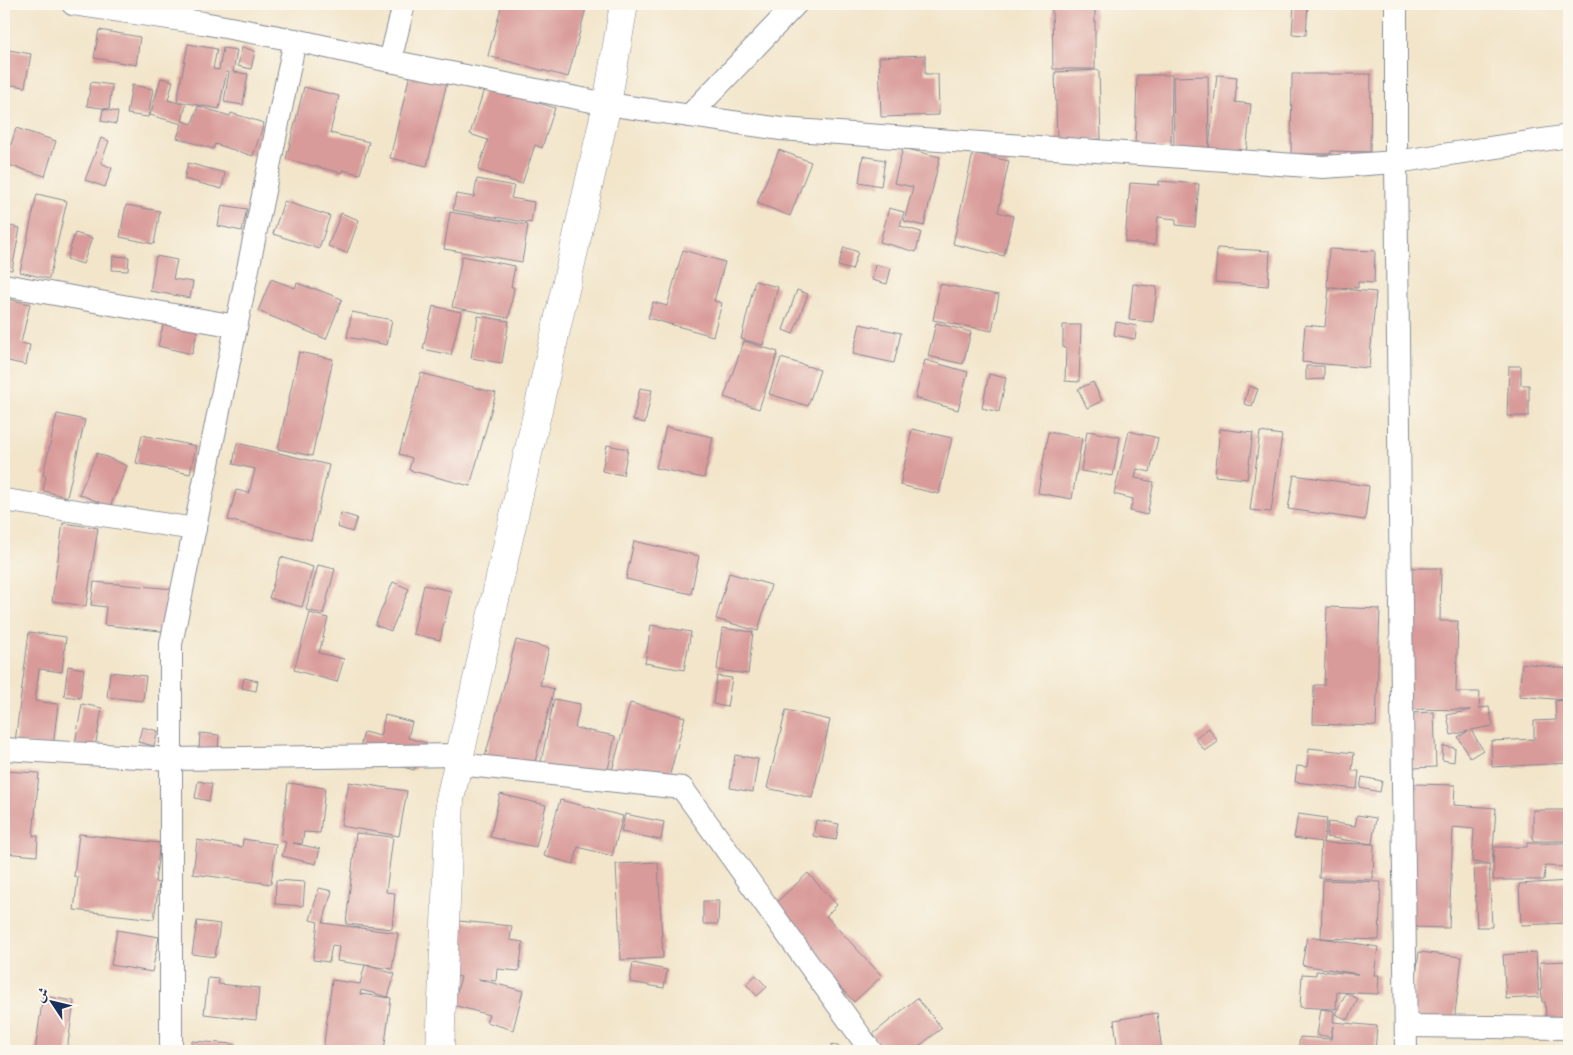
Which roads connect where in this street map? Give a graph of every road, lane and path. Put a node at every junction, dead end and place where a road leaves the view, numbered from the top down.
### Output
1 (73, 4) edge
2 (404, 4) edge
3 (624, 4) edge
4 (796, 4) edge
5 (1396, 4) edge
6 (205, 13) edge
7 (295, 40) junction
8 (390, 61) junction
9 (607, 104) junction
10 (689, 116) junction
11 (1569, 136) edge
12 (1396, 162) junction
13 (4, 285) edge
14 (236, 326) junction
15 (4, 500) edge
16 (195, 529) junction
17 (4, 748) edge
18 (171, 759) junction
19 (459, 759) junction
20 (1406, 1026) junction
21 (1569, 1028) edge
22 (171, 1051) edge
23 (440, 1051) edge
24 (871, 1051) edge
25 (1406, 1051) edge

1 - 6 street
2 - 8 street
3 - 9 street
4 - 10 street
5 - 12 street
6 - 7 street
7 - 8 street
7 - 14 street
8 - 9 street
9 - 10 street
9 - 19 street
10 - 12 street
11 - 12 street
12 - 20 street
13 - 14 street
14 - 16 street
15 - 16 street
16 - 18 street
17 - 18 street
18 - 19 street
18 - 22 street
19 - 23 street
19 - 24 street
20 - 21 street
20 - 25 street

